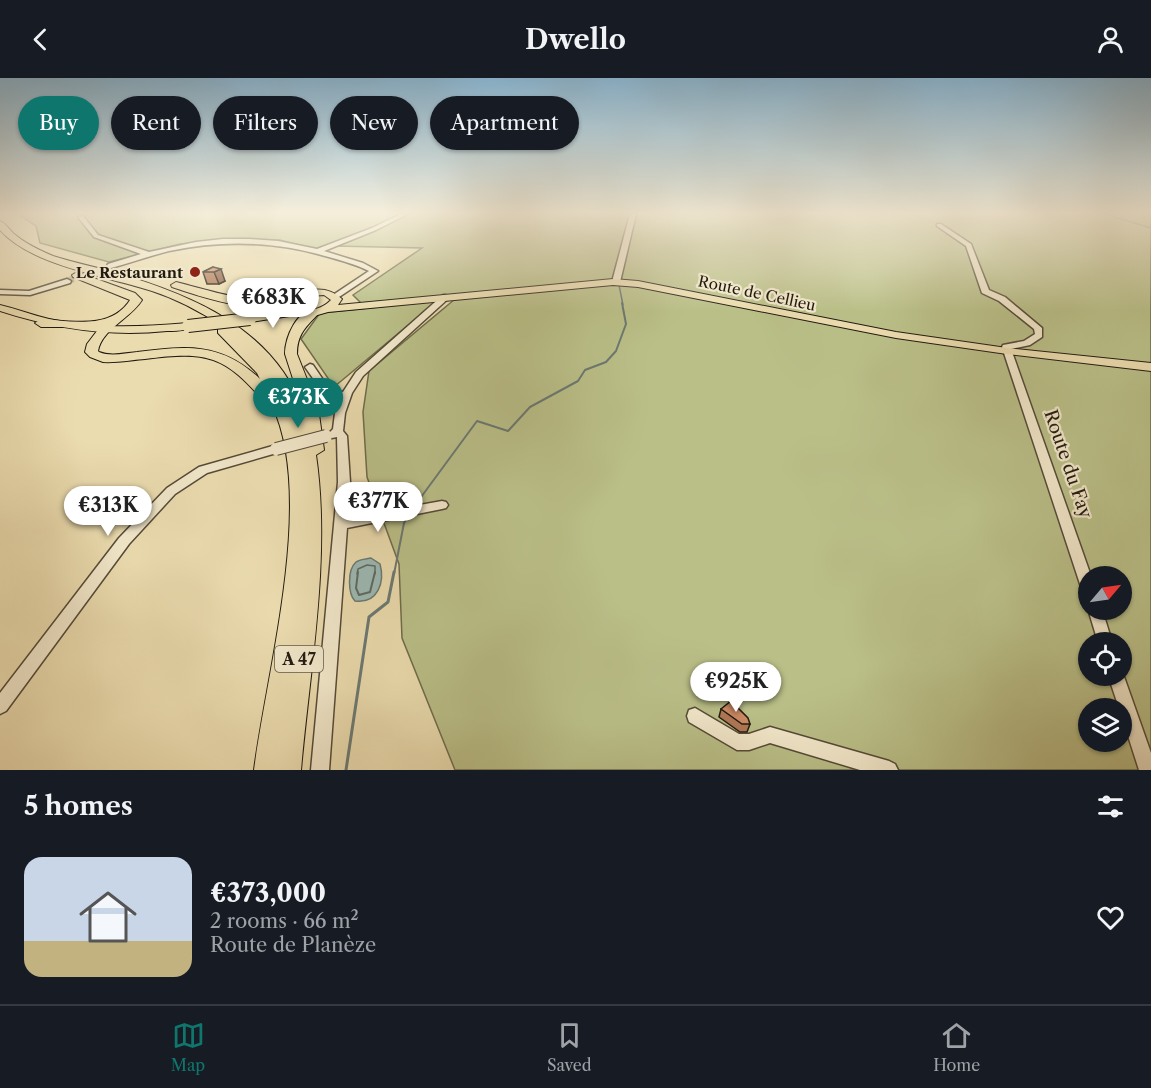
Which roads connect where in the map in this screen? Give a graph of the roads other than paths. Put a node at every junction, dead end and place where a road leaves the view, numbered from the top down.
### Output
1 (18, 246) edge
2 (26, 246) edge
3 (125, 246) edge
4 (179, 246) edge
5 (300, 246) edge
6 (331, 246) edge
7 (625, 246) edge
8 (970, 246) edge
9 (318, 251) junction
10 (147, 254) junction
11 (56, 262) junction
12 (111, 266) tunnel mouth
13 (67, 281) tunnel mouth
14 (616, 282) junction
15 (0, 284) edge
16 (3, 291) edge
17 (333, 297) junction
18 (446, 297) junction
19 (292, 305) junction
20 (356, 307) junction
21 (0, 308) edge
22 (319, 311) junction
23 (118, 320) junction
24 (41, 323) junction
25 (105, 331) junction
26 (93, 341) junction
27 (1007, 351) junction
28 (310, 367) dead end
29 (1151, 367) edge
30 (346, 395) junction
31 (288, 426) junction
32 (331, 434) junction
33 (312, 470) junction
34 (442, 505) dead end
35 (341, 524) junction
36 (1081, 566) edge
37 (1120, 686) edge
38 (0, 706) edge
39 (695, 716) dead end
40 (267, 770) edge
41 (288, 770) edge
42 (320, 770) edge
43 (889, 770) edge
44 (1148, 770) edge

1 - 11 highway, A 47
2 - 11 highway, A 47
3 - 10 street
4 - 10 street
5 - 9 street
6 - 9 street
7 - 14 street
8 - 27 street
9 - 17 street
10 - 12 street
11 - 19 highway
11 - 23 highway
11 - 31 highway, A 47
11 - 33 highway, A 47
13 - 16 street
14 - 18 main road, Route de Cellieu
14 - 27 main road, Route de Cellieu
15 - 16 street
17 - 19 main road
17 - 20 main road, Route de Cellieu
17 - 22 main road
18 - 20 main road, Route de Cellieu
18 - 30 street
19 - 22 main road, Route de Cellieu
19 - 25 main road, bridge
20 - 22 main road, Route de Cellieu
21 - 24 main road
22 - 33 highway
23 - 24 highway
23 - 25 highway
24 - 25 main road
24 - 26 highway
25 - 26 highway
26 - 31 highway
27 - 29 main road, Route de Cellieu
27 - 36 street, Route du Fay
28 - 30 street
30 - 32 street
31 - 40 highway, A 47
32 - 35 street
32 - 38 street, bridge
33 - 41 highway, A 47
34 - 35 street
35 - 42 street
37 - 44 street
39 - 43 street

